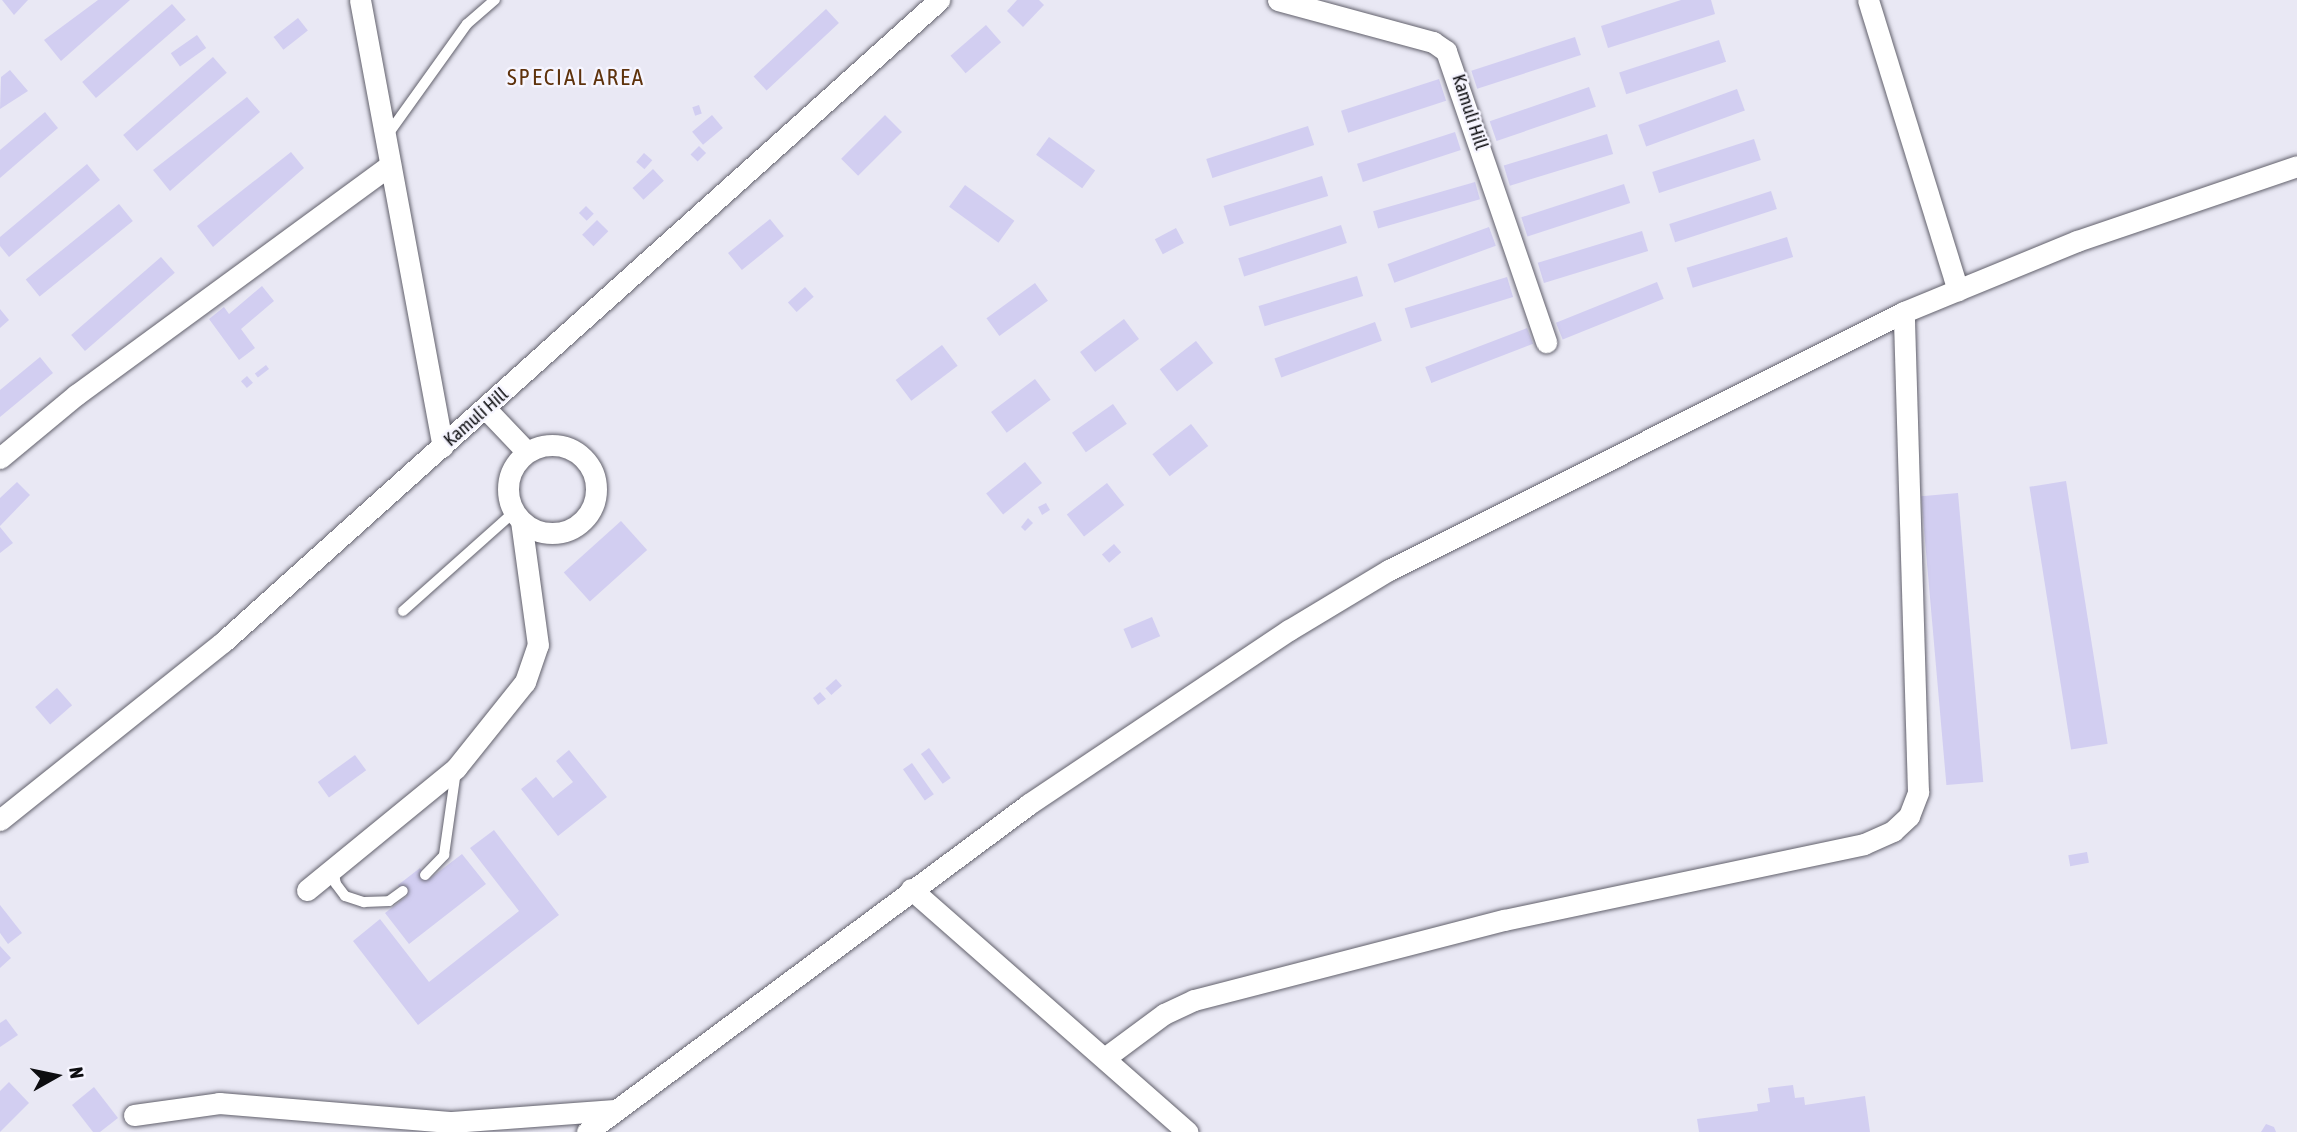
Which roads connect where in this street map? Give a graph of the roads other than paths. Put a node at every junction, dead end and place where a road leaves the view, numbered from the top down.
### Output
1 (360, 0) edge
2 (495, 0) edge
3 (939, 0) edge
4 (1278, 0) edge
5 (1868, 0) edge
6 (386, 137) junction
7 (390, 165) junction
8 (2297, 166) edge
9 (1958, 290) junction
10 (1904, 312) junction
11 (1546, 342) dead end
12 (486, 409) junction
13 (443, 446) junction
14 (527, 452) junction
15 (0, 458) edge
16 (518, 516) junction
17 (403, 611) dead end
18 (456, 768) junction
19 (0, 820) edge
20 (333, 869) junction
21 (425, 875) dead end
22 (911, 889) junction
23 (307, 890) dead end
24 (404, 891) dead end
25 (1106, 1058) junction
26 (615, 1110) junction
27 (134, 1115) dead end
28 (587, 1132) edge
29 (1188, 1132) edge

1 - 6 street
2 - 6 lane
3 - 12 street, Kamuli Hill
4 - 11 street, Kamuli Hill
5 - 9 street
6 - 7 street
7 - 13 street
7 - 15 street
8 - 9 street
9 - 10 street
10 - 22 street
10 - 25 street
12 - 13 street, Kamuli Hill
12 - 14 street
13 - 19 street, Kamuli Hill
14 - 16 street
14 - 16 street
16 - 17 lane
16 - 18 street
18 - 20 street
18 - 21 lane
20 - 23 street
20 - 24 lane
22 - 25 street
22 - 26 street
25 - 29 street
26 - 27 street
26 - 28 street

